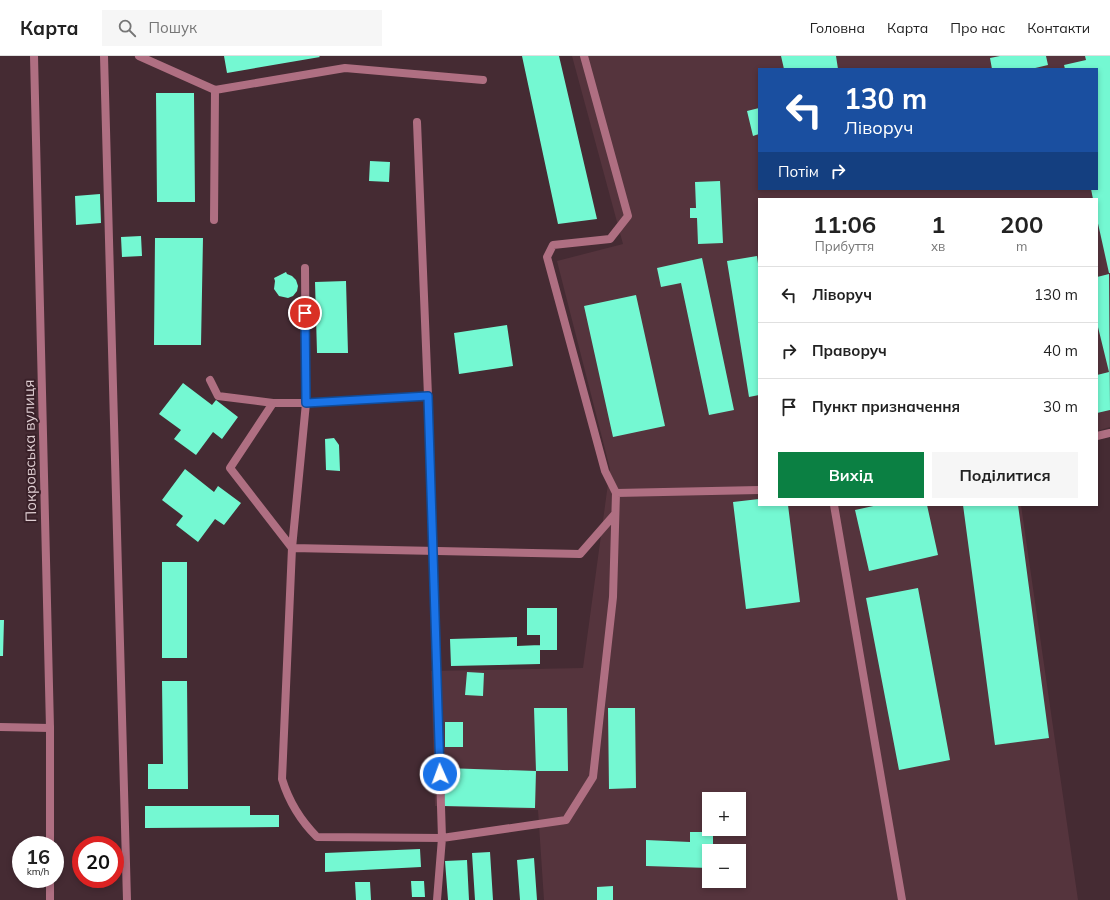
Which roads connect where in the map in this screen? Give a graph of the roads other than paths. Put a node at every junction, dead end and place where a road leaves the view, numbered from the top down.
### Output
1 (34, 56) edge
2 (104, 56) edge
3 (139, 56) edge
4 (584, 56) edge
5 (483, 80) dead end
6 (215, 90) junction
7 (417, 122) dead end
8 (214, 220) dead end
9 (304, 268) dead end
10 (210, 380) dead end
11 (428, 396) junction
12 (273, 403) junction
13 (306, 403) junction
14 (1110, 433) edge
15 (1098, 436) edge
16 (758, 490) edge
17 (616, 493) junction
18 (834, 506) edge
19 (615, 514) junction
20 (292, 548) junction
21 (432, 551) junction
22 (0, 727) edge
23 (50, 728) junction
24 (50, 836) edge
25 (442, 838) junction
26 (50, 888) edge
27 (50, 900) edge
28 (127, 900) edge
29 (437, 900) edge
30 (902, 900) edge

1 - 23 street, Покровська вулиця
2 - 28 street
3 - 6 street
4 - 17 street
5 - 6 street
6 - 8 street
7 - 11 street
9 - 13 street
10 - 12 street
11 - 13 street
11 - 21 street
12 - 13 street
12 - 20 street
13 - 20 street
14 - 15 street
16 - 17 street
17 - 19 street
18 - 30 street
19 - 21 street
19 - 25 street
20 - 21 street
20 - 25 street
21 - 25 street
22 - 23 street
23 - 24 street, Покровська вулиця
25 - 29 street
26 - 27 street

